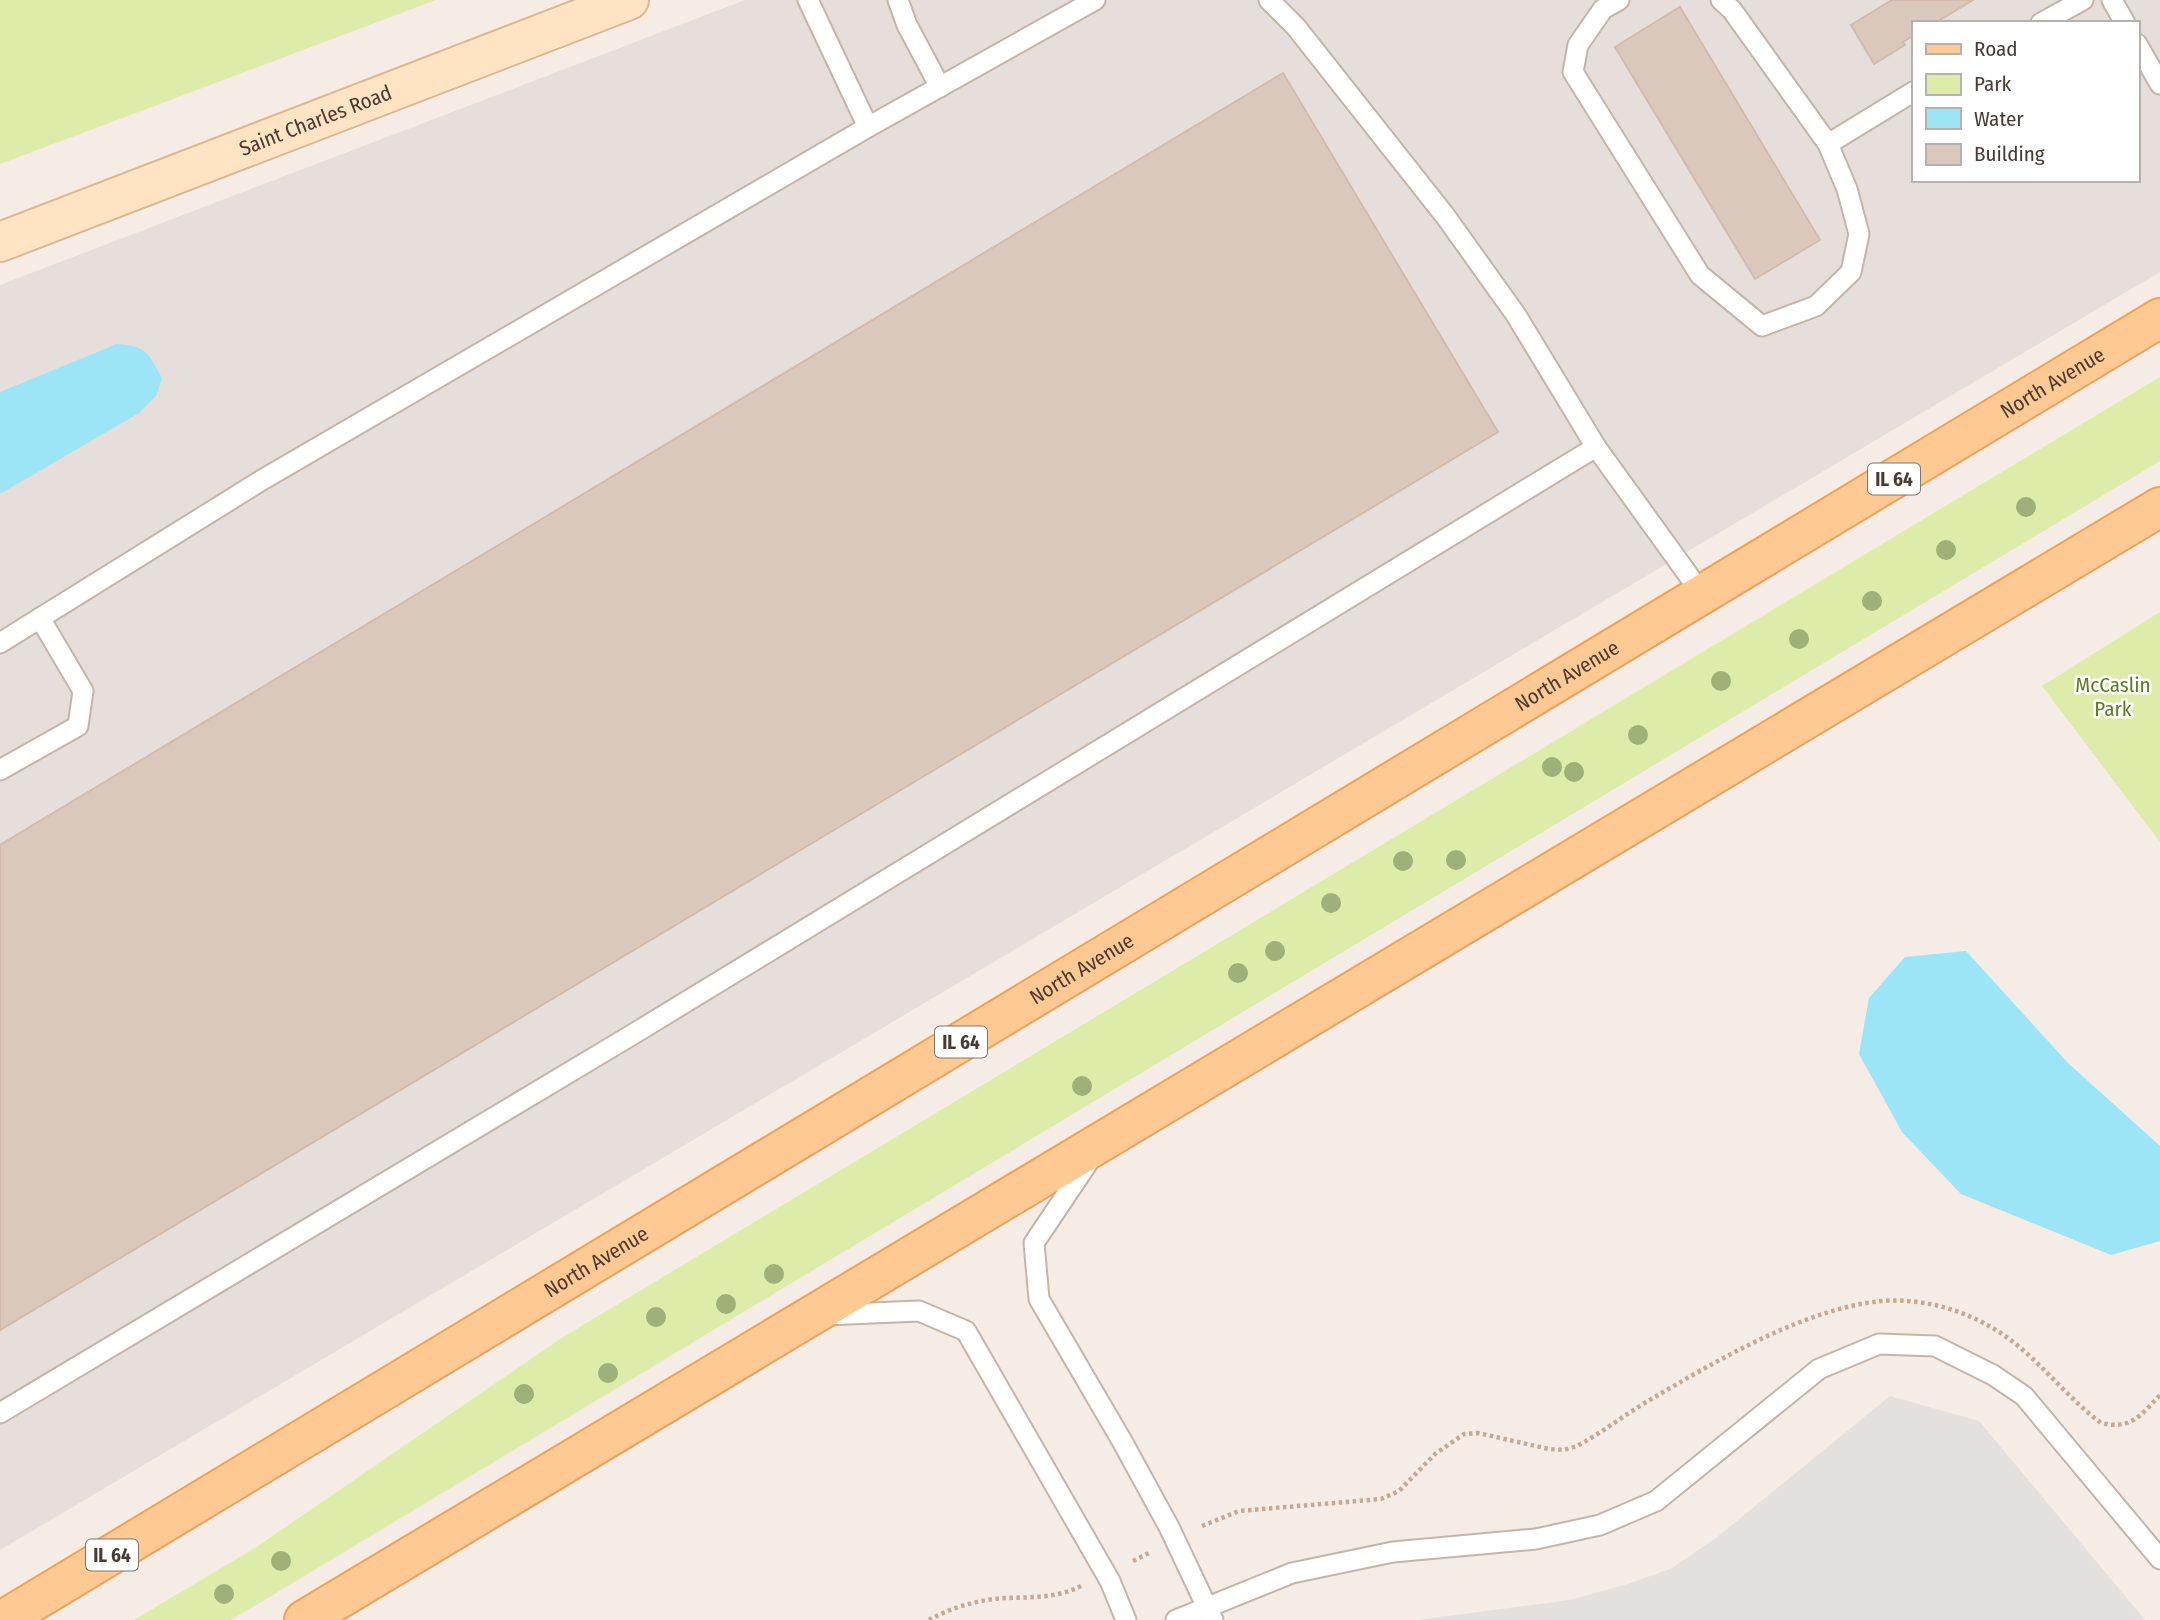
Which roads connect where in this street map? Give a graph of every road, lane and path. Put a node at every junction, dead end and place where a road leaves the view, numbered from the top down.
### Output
1 (629, 0) edge
2 (808, 0) edge
3 (898, 0) edge
4 (1096, 0) edge
5 (1269, 0) edge
6 (1619, 0) edge
7 (1721, 0) edge
8 (2083, 0) edge
9 (2112, 0) edge
10 (2045, 21) edge
11 (2124, 21) edge
12 (2139, 47) edge
13 (2160, 84) edge
14 (940, 87) junction
15 (1912, 93) edge
16 (868, 127) junction
17 (1828, 144) junction
18 (0, 242) edge
19 (2160, 318) edge
20 (1596, 447) junction
21 (2160, 508) edge
22 (1702, 594) junction
23 (40, 618) junction
24 (0, 643) edge
25 (0, 770) edge
26 (1101, 1144) junction
27 (814, 1316) junction
28 (2160, 1395) edge
29 (0, 1413) edge
30 (1175, 1540) junction
31 (2160, 1559) edge
32 (1107, 1574) junction
33 (1211, 1614) edge
34 (3, 1620) edge
35 (304, 1620) edge
36 (929, 1620) edge
37 (1126, 1620) edge
38 (1176, 1620) edge

1 - 18 street, Saint Charles Road
2 - 16 lane
3 - 14 lane
4 - 14 lane
5 - 20 lane
6 - 17 lane
7 - 17 lane
8 - 10 lane
9 - 11 lane
12 - 13 lane
14 - 16 lane
15 - 17 lane
16 - 23 lane
19 - 22 main road, North Avenue / IL 64
20 - 22 lane
20 - 29 lane
21 - 26 main road
22 - 34 main road, North Avenue / IL 64
23 - 24 lane
23 - 25 lane
26 - 27 main road
26 - 30 lane
27 - 32 lane
27 - 35 main road
28 - 30 path
30 - 32 path
30 - 33 lane
31 - 33 lane
32 - 36 path
32 - 37 lane
33 - 38 lane

